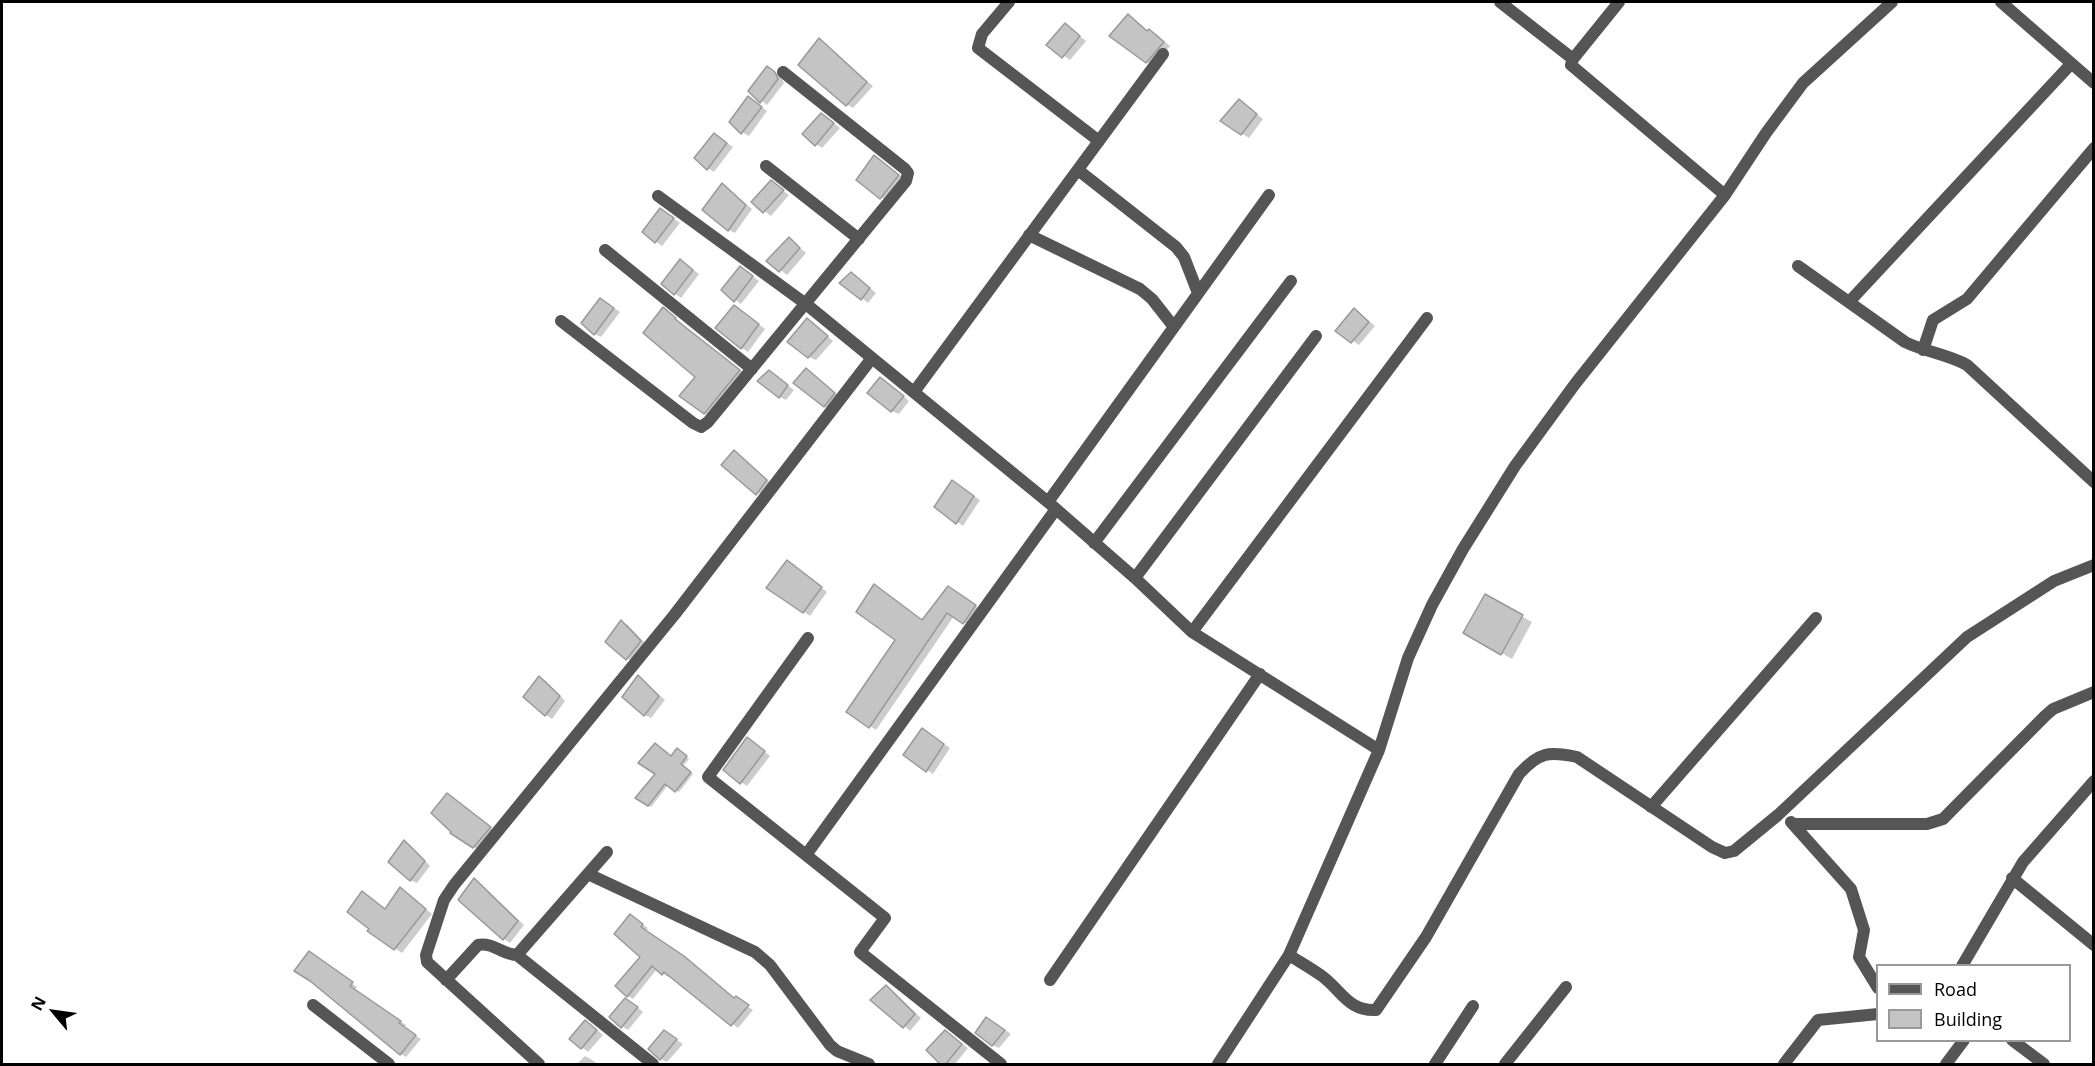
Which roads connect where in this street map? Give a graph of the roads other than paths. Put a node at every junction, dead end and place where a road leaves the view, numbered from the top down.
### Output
1 (1009, 2) edge
2 (1500, 2) edge
3 (1619, 2) edge
4 (1892, 2) edge
5 (2001, 2) edge
6 (1163, 54) dead end
7 (1573, 59) junction
8 (2071, 64) junction
9 (783, 72) dead end
10 (2094, 83) edge
11 (1099, 141) junction
12 (2094, 147) edge
13 (766, 166) dead end
14 (1078, 170) junction
15 (1269, 195) dead end
16 (1725, 195) junction
17 (658, 196) dead end
18 (1029, 236) junction
19 (859, 239) junction
20 (605, 250) dead end
21 (1798, 266) dead end
22 (1291, 281) dead end
23 (1198, 293) junction
24 (1849, 303) junction
25 (806, 304) junction
26 (1427, 318) dead end
27 (561, 321) dead end
28 (1174, 327) junction
29 (1316, 336) dead end
30 (1923, 350) junction
31 (872, 358) junction
32 (752, 369) junction
33 (914, 392) junction
34 (2094, 482) edge
35 (1052, 505) junction
36 (1094, 543) junction
37 (2094, 565) edge
38 (1135, 578) junction
39 (1816, 618) dead end
40 (1192, 632) junction
41 (808, 638) dead end
42 (1260, 674) junction
43 (2094, 692) edge
44 (1378, 750) junction
45 (2094, 781) edge
46 (1651, 807) junction
47 (1778, 815) junction
48 (1794, 824) junction
49 (607, 852) dead end
50 (806, 855) junction
51 (588, 874) junction
52 (2012, 878) junction
53 (2094, 945) edge
54 (516, 955) junction
55 (1289, 955) junction
56 (1963, 964) edge
57 (446, 980) junction
58 (1050, 980) dead end
59 (1876, 985) edge
60 (1566, 987) dead end
61 (313, 1005) dead end
62 (1473, 1006) dead end
63 (1876, 1014) edge
64 (1963, 1042) edge
65 (2013, 1042) edge
66 (389, 1065) edge
67 (539, 1065) edge
68 (653, 1065) edge
69 (869, 1065) edge
70 (1001, 1065) edge
71 (1218, 1065) edge
72 (1435, 1065) edge
73 (1505, 1065) edge
74 (1784, 1065) edge
75 (1946, 1065) edge
76 (2044, 1065) edge

1 - 11 street
2 - 7 street
3 - 7 street
4 - 16 street
5 - 8 street
6 - 11 street
7 - 16 street
8 - 10 street
8 - 24 street
9 - 19 street
11 - 14 street
12 - 30 street
13 - 19 street
14 - 18 street
14 - 23 street
15 - 23 street
16 - 44 street
17 - 25 street
18 - 28 street
18 - 33 street
19 - 25 street
20 - 32 street
21 - 24 street
22 - 36 street
23 - 28 street
24 - 30 street
25 - 31 street
25 - 32 street
26 - 40 street
27 - 32 street
28 - 35 street
29 - 38 street
30 - 34 street
31 - 33 street
31 - 57 street
33 - 35 street
35 - 36 street
35 - 50 street
36 - 38 street
37 - 47 street
38 - 40 street
39 - 46 street
40 - 42 street
41 - 50 street
42 - 44 street
42 - 58 street
43 - 48 street
44 - 55 street
45 - 52 street
46 - 47 street
46 - 55 street
47 - 48 street
48 - 59 street
49 - 51 street
50 - 70 street
51 - 54 street
51 - 69 street
52 - 53 street
52 - 56 street
54 - 57 street
54 - 68 street
55 - 71 street
57 - 67 street
60 - 73 street
61 - 66 street
62 - 72 street
63 - 74 street
64 - 75 street
65 - 76 street

